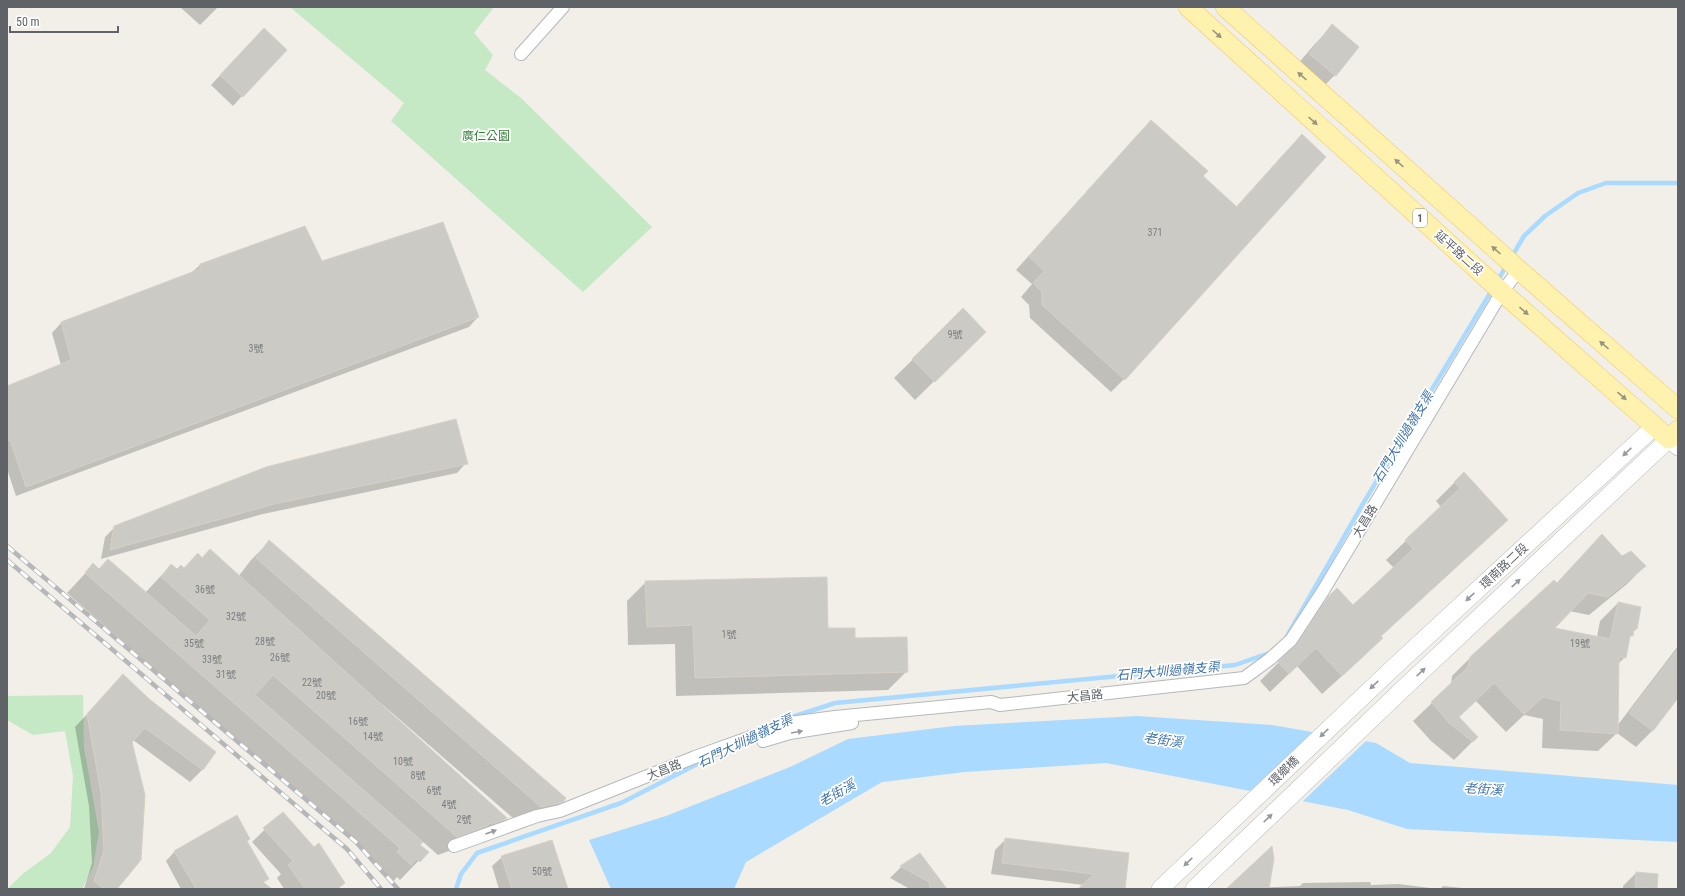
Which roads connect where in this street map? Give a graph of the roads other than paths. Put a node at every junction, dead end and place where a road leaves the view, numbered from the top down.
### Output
1 (563, 7) edge
2 (1188, 7) edge
3 (1225, 7) edge
4 (521, 54) dead end
5 (1519, 270) junction
6 (1502, 292) junction
7 (1677, 407) edge
8 (1656, 426) junction
9 (1675, 439) edge
10 (1352, 707) joint
11 (1373, 718) joint
12 (454, 846) dead end
13 (1160, 889) edge
14 (1194, 889) edge

1 - 4 street
2 -> 6 main road, 延平路二段 / 1
5 -> 3 main road, 1
5 - 6 street, 大昌路
7 -> 5 main road, 1
6 -> 8 main road, 延平路二段 / 1
12 -> 6 street, 大昌路
7 - 8 main road, 1
8 - 9 main road, 延平路二段 / 1
8 -> 10 main road, 環南路二段
11 -> 9 main road, 環南路二段
10 -> 13 main road, 環鄉橋
14 -> 11 main road, 環鄉橋

